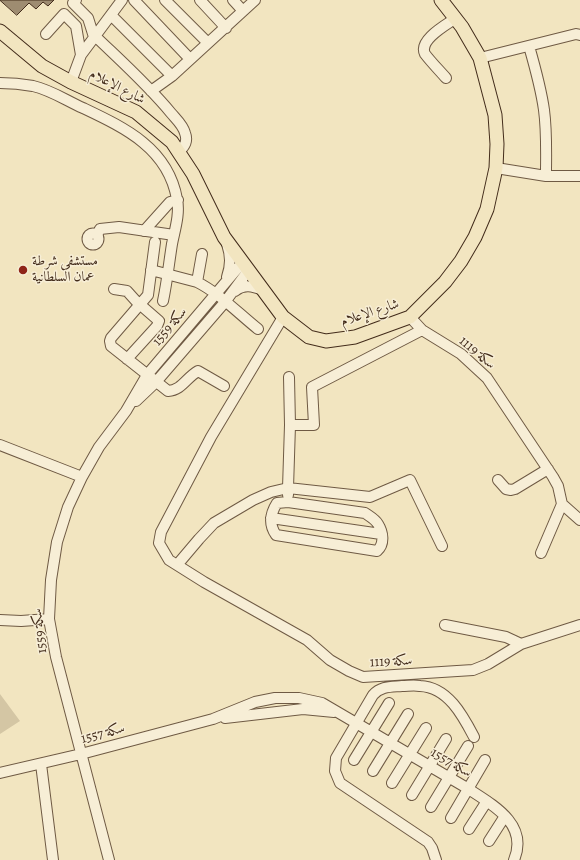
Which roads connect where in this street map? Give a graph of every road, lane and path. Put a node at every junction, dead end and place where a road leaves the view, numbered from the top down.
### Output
1 (76, 0) edge
2 (122, 0) edge
3 (134, 0) edge
4 (165, 0) edge
5 (200, 0) edge
6 (233, 0) edge
7 (256, 0) edge
8 (441, 0) edge
9 (243, 11) junction
10 (112, 16) junction
11 (456, 18) junction
12 (91, 25) junction
13 (226, 28) junction
14 (0, 30) edge
15 (78, 30) junction
16 (46, 34) dead end
17 (580, 35) edge
18 (94, 36) junction
19 (208, 43) junction
20 (529, 46) junction
21 (81, 56) junction
22 (480, 58) junction
23 (190, 59) junction
24 (172, 76) junction
25 (446, 78) dead end
26 (71, 82) junction
27 (0, 83) edge
28 (151, 91) junction
29 (179, 152) junction
30 (496, 168) junction
31 (546, 176) junction
32 (580, 176) edge
33 (178, 200) junction
34 (144, 231) junction
35 (97, 235) dead end
36 (174, 235) junction
37 (224, 237) junction
38 (155, 242) dead end
39 (202, 254) dead end
40 (245, 267) junction
41 (151, 270) junction
42 (168, 274) junction
43 (197, 282) junction
44 (225, 282) junction
45 (114, 290) dead end
46 (263, 290) junction
47 (233, 293) junction
48 (216, 294) junction
49 (163, 301) dead end
50 (225, 302) junction
51 (140, 305) junction
52 (283, 317) junction
53 (410, 317) junction
54 (258, 329) dead end
55 (422, 330) junction
56 (127, 359) junction
57 (147, 375) junction
58 (289, 377) dead end
59 (156, 382) junction
60 (224, 386) dead end
61 (126, 411) junction
62 (290, 425) junction
63 (0, 445) edge
64 (548, 469) junction
65 (82, 477) junction
66 (498, 480) dead end
67 (288, 488) junction
68 (288, 502) junction
69 (562, 504) junction
70 (271, 518) junction
71 (580, 520) edge
72 (381, 534) junction
73 (442, 546) dead end
74 (541, 553) dead end
75 (177, 566) junction
76 (49, 619) junction
77 (0, 620) edge
78 (445, 625) dead end
79 (580, 625) edge
80 (521, 644) junction
81 (281, 698) junction
82 (260, 701) junction
83 (389, 703) dead end
84 (284, 712) junction
85 (338, 712) junction
86 (264, 714) junction
87 (408, 714) dead end
88 (213, 719) junction
89 (357, 724) junction
90 (426, 728) dead end
91 (370, 732) junction
92 (446, 738) dead end
93 (390, 743) junction
94 (81, 754) junction
95 (409, 755) junction
96 (354, 760) dead end
97 (485, 760) dead end
98 (41, 764) junction
99 (429, 766) junction
100 (373, 771) dead end
101 (0, 773) edge
102 (448, 778) junction
103 (392, 783) dead end
104 (467, 788) junction
105 (412, 795) dead end
106 (487, 801) junction
107 (431, 807) dead end
108 (505, 816) junction
109 (451, 818) dead end
110 (469, 829) dead end
111 (489, 841) dead end
112 (53, 860) edge
113 (109, 860) edge
114 (436, 860) edge
115 (514, 860) edge

1 - 12 street
2 - 10 street
3 - 23 street
4 - 19 street
5 - 13 street
6 - 9 street
7 - 9 street
8 - 11 main road, شارع الإعلام
9 - 13 street
10 - 18 street
10 - 24 street
11 - 22 main road, شارع الإعلام
11 - 25 street
12 - 15 street
12 - 18 street
13 - 19 street
14 - 26 main road, شارع الإعلام
15 - 16 street
15 - 21 street
17 - 20 street
18 - 21 street
18 - 28 street
19 - 23 street
20 - 22 street
20 - 31 street
21 - 26 street
22 - 30 main road, شارع الإعلام
23 - 24 street
24 - 28 street
26 - 29 main road, شارع الإعلام
27 - 33 street
28 - 29 street
29 - 37 main road, شارع الإعلام
30 - 31 street
30 - 53 main road, شارع الإعلام
31 - 32 street
33 - 34 street
33 - 36 street
34 - 35 street
34 - 36 street
36 - 42 street
37 - 40 main road, شارع الإعلام
37 - 44 street, سكة 1559
38 - 41 street
39 - 43 street
40 - 44 street, سكة 1559
40 - 46 main road, شارع الإعلام
40 - 47 street, سكة 1559
41 - 42 street
41 - 51 street
42 - 43 street
42 - 49 street
43 - 48 street
44 - 48 street, سكة 1559
45 - 51 street
46 - 47 street
46 - 52 main road, شارع الإعلام
47 - 50 street, سكة 1559
48 - 50 street
48 - 57 street, سكة 1559
50 - 54 street
50 - 59 street, سكة 1559
51 - 56 street
51 - 56 street
52 - 53 main road, شارع الإعلام
52 - 75 street, سكة 1119
53 - 55 street, سكة 1119
55 - 62 street
55 - 64 street, سكة 1119
56 - 57 street
57 - 59 street
57 - 61 street, سكة 1559
58 - 62 street
59 - 60 street
59 - 61 street, سكة 1559
61 - 65 street, سكة 1559
62 - 67 street
63 - 65 street
64 - 66 street
64 - 69 street, سكة 1119
65 - 76 street, سكة 1559
67 - 68 street
67 - 73 street
67 - 75 street
68 - 70 street
68 - 72 street
69 - 71 street
69 - 74 street
70 - 72 street
70 - 72 street
75 - 80 street, سكة 1119
76 - 77 street
76 - 94 street, سكة 1559
78 - 80 street
79 - 80 street, سكة 1119
81 - 82 street, سكة 1557
81 - 84 street
81 - 85 street, سكة 1557
82 - 86 street
82 - 88 street, سكة 1557
83 - 91 street
84 - 85 street, سكة 1557
84 - 86 street, سكة 1557
85 - 89 street, سكة 1557
86 - 88 street, سكة 1557
87 - 93 street
88 - 94 street, سكة 1557
89 - 91 street, سكة 1557
89 - 102 street
89 - 114 street
90 - 95 street
91 - 93 street, سكة 1557
91 - 96 street
92 - 99 street
93 - 95 street, سكة 1557
93 - 100 street
94 - 98 street, سكة 1557
94 - 113 street, سكة 1559
95 - 99 street, سكة 1557
95 - 103 street
97 - 104 street
98 - 101 street, سكة 1557
98 - 112 street
99 - 102 street, سكة 1557
99 - 105 street
102 - 104 street, سكة 1557
102 - 107 street
104 - 106 street, سكة 1557
104 - 109 street
106 - 108 street, سكة 1557
106 - 110 street
108 - 111 street
108 - 115 street, سكة 1557

